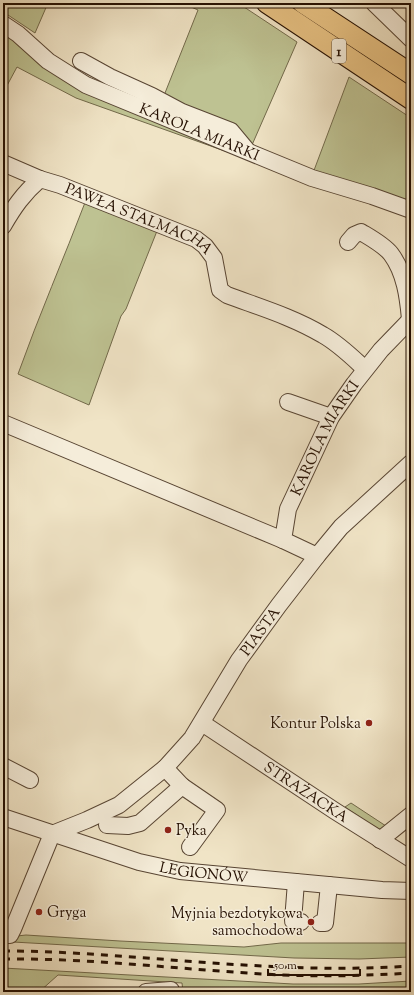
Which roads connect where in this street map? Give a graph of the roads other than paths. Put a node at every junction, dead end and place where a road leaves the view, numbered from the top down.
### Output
1 (267, 3) edge
2 (374, 3) edge
3 (308, 6) edge
4 (3, 24) edge
5 (411, 39) edge
6 (81, 61) dead end
7 (411, 74) edge
8 (411, 99) edge
9 (247, 150) junction
10 (3, 164) edge
11 (40, 179) junction
12 (411, 210) edge
13 (3, 226) edge
14 (348, 242) dead end
15 (410, 319) edge
16 (365, 369) junction
17 (288, 402) dead end
18 (331, 417) junction
19 (3, 423) edge
20 (411, 463) edge
21 (283, 540) junction
22 (317, 556) junction
23 (202, 723) junction
24 (3, 766) edge
25 (165, 768) junction
26 (30, 780) dead end
27 (182, 786) junction
28 (119, 805) junction
29 (411, 815) edge
30 (3, 817) edge
31 (87, 820) junction
32 (107, 825) junction
33 (52, 834) junction
34 (380, 840) junction
35 (76, 841) junction
36 (190, 847) dead end
37 (95, 848) junction
38 (411, 859) edge
39 (296, 882) junction
40 (329, 885) junction
41 (411, 891) edge
42 (301, 922) dead end
43 (320, 923) dead end
44 (10, 935) dead end
45 (170, 990) dead end
46 (146, 992) edge

1 - 8 main road, 1
2 - 5 street
3 - 7 main road, 1
4 - 9 street, KAROLA MIARKI
6 - 9 street
9 - 12 street, KAROLA MIARKI
10 - 11 street
11 - 13 street
11 - 16 street, PAWŁA STALMACHA
14 - 15 street
15 - 16 street, KAROLA MIARKI
16 - 18 street, KAROLA MIARKI
17 - 18 street
18 - 21 street, KAROLA MIARKI
19 - 21 street
20 - 22 street, PIASTA
21 - 22 street
22 - 23 street, PIASTA
23 - 25 street, PIASTA
23 - 34 street, STRAŻACKA
24 - 26 street
25 - 27 street
25 - 28 street, PIASTA
27 - 32 street
27 - 36 street
28 - 31 street, PIASTA
28 - 32 street, PIASTA
29 - 34 street
30 - 33 street, LEGIONÓW
31 - 33 street, PIASTA
31 - 35 street
32 - 37 street, PIASTA
33 - 35 street, LEGIONÓW
33 - 44 street
34 - 38 street, STRAŻACKA
35 - 37 street, LEGIONÓW
37 - 39 street, LEGIONÓW
39 - 40 street, LEGIONÓW
39 - 42 street
40 - 41 street, LEGIONÓW
40 - 43 street
45 - 46 street

